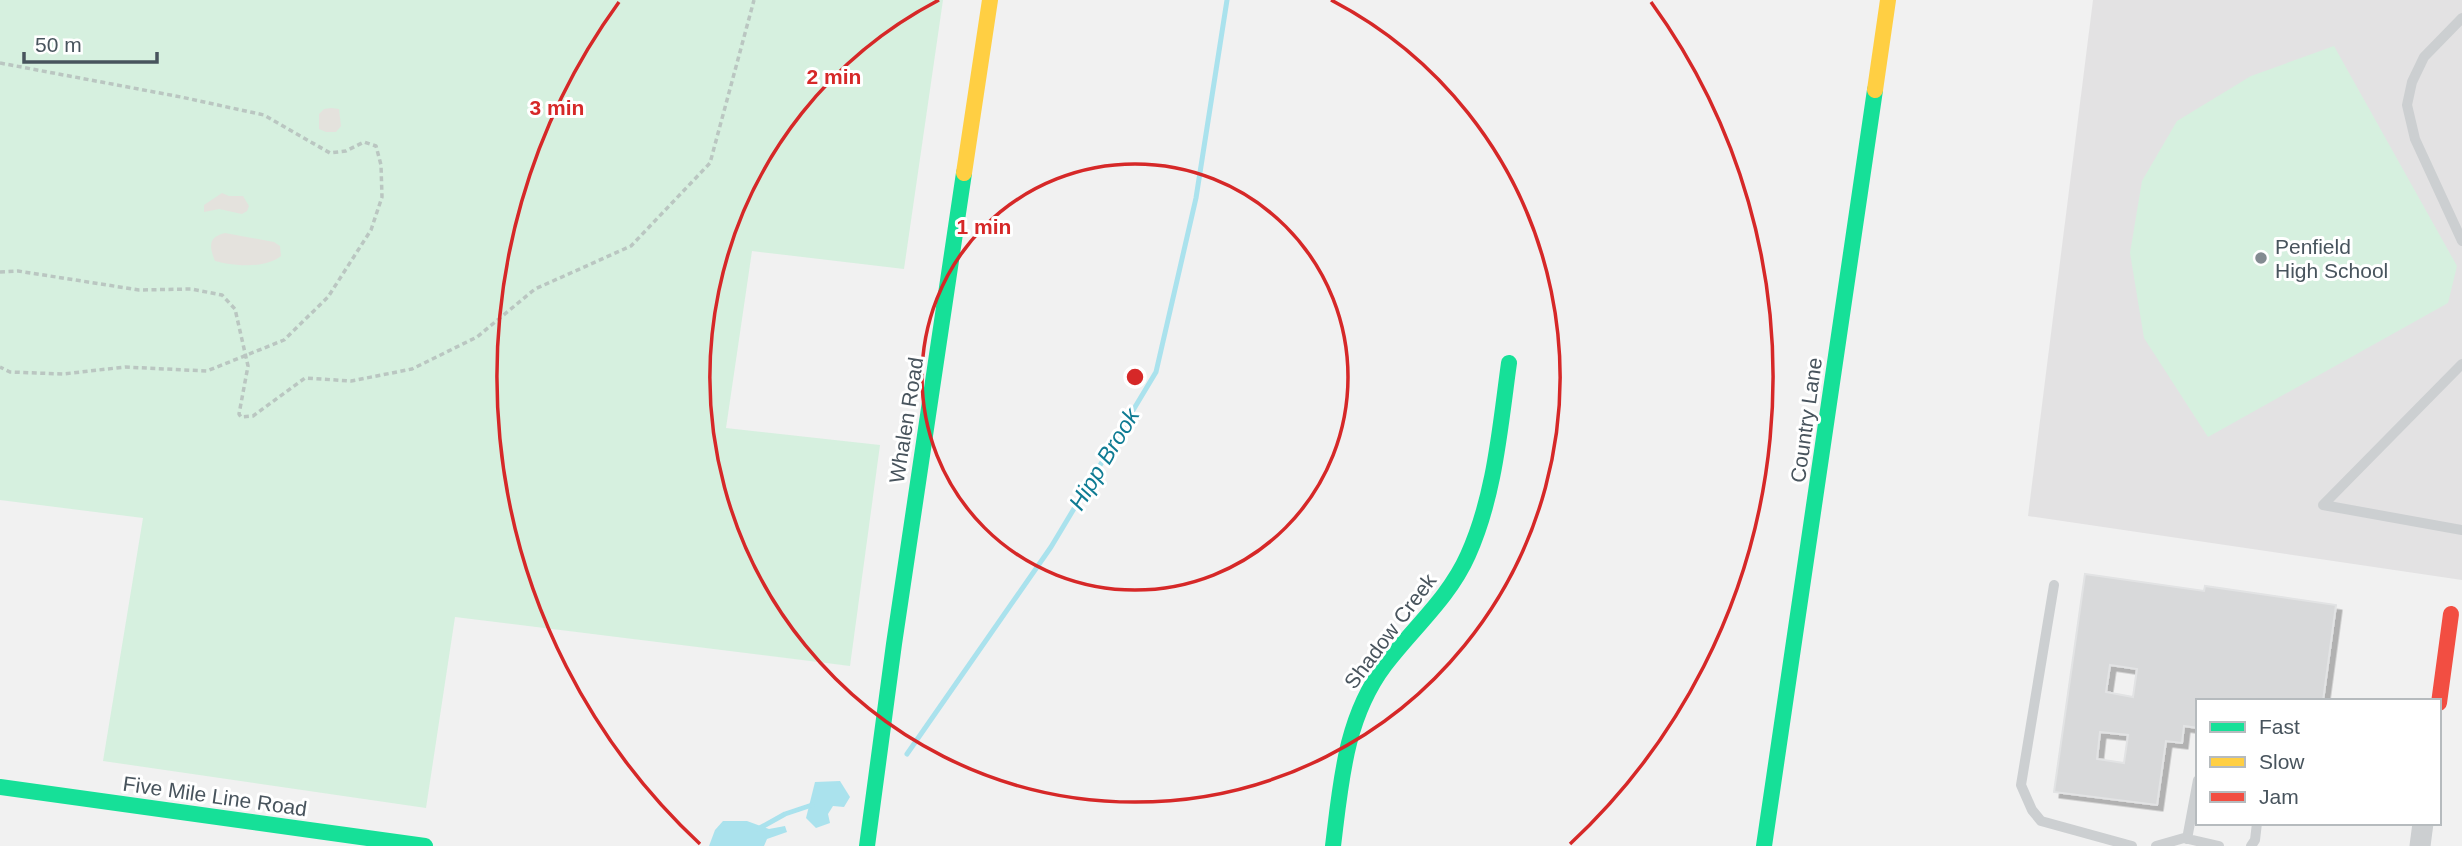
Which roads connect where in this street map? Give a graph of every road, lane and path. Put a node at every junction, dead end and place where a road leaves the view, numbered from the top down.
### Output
1 (754, 0) edge
2 (990, 0) edge
3 (1888, 0) edge
4 (2462, 18) edge
5 (0, 64) edge
6 (2462, 241) edge
7 (0, 272) edge
8 (245, 355) junction
9 (1509, 363) dead end
10 (2462, 365) edge
11 (0, 367) edge
12 (2462, 530) edge
13 (2054, 585) dead end
14 (2451, 614) dead end
15 (2440, 699) edge
16 (0, 787) edge
17 (2196, 791) edge
18 (2257, 825) edge
19 (2423, 825) edge
20 (2187, 839) junction
21 (425, 846) edge
22 (867, 846) edge
23 (1333, 846) edge
24 (1764, 846) edge
25 (2132, 846) edge
26 (2156, 846) edge
27 (2219, 846) edge
28 (2251, 846) edge
29 (2420, 846) edge

1 - 8 path
2 - 22 street, Whalen Road
3 - 24 street, Country Lane
4 - 6 lane
5 - 8 path
7 - 8 path
8 - 11 path
9 - 23 street, Shadow Creek
10 - 12 lane
13 - 25 lane
14 - 15 street
16 - 21 street, Five Mile Line Road
17 - 20 lane
18 - 28 lane
19 - 29 street
20 - 26 lane
20 - 27 lane

